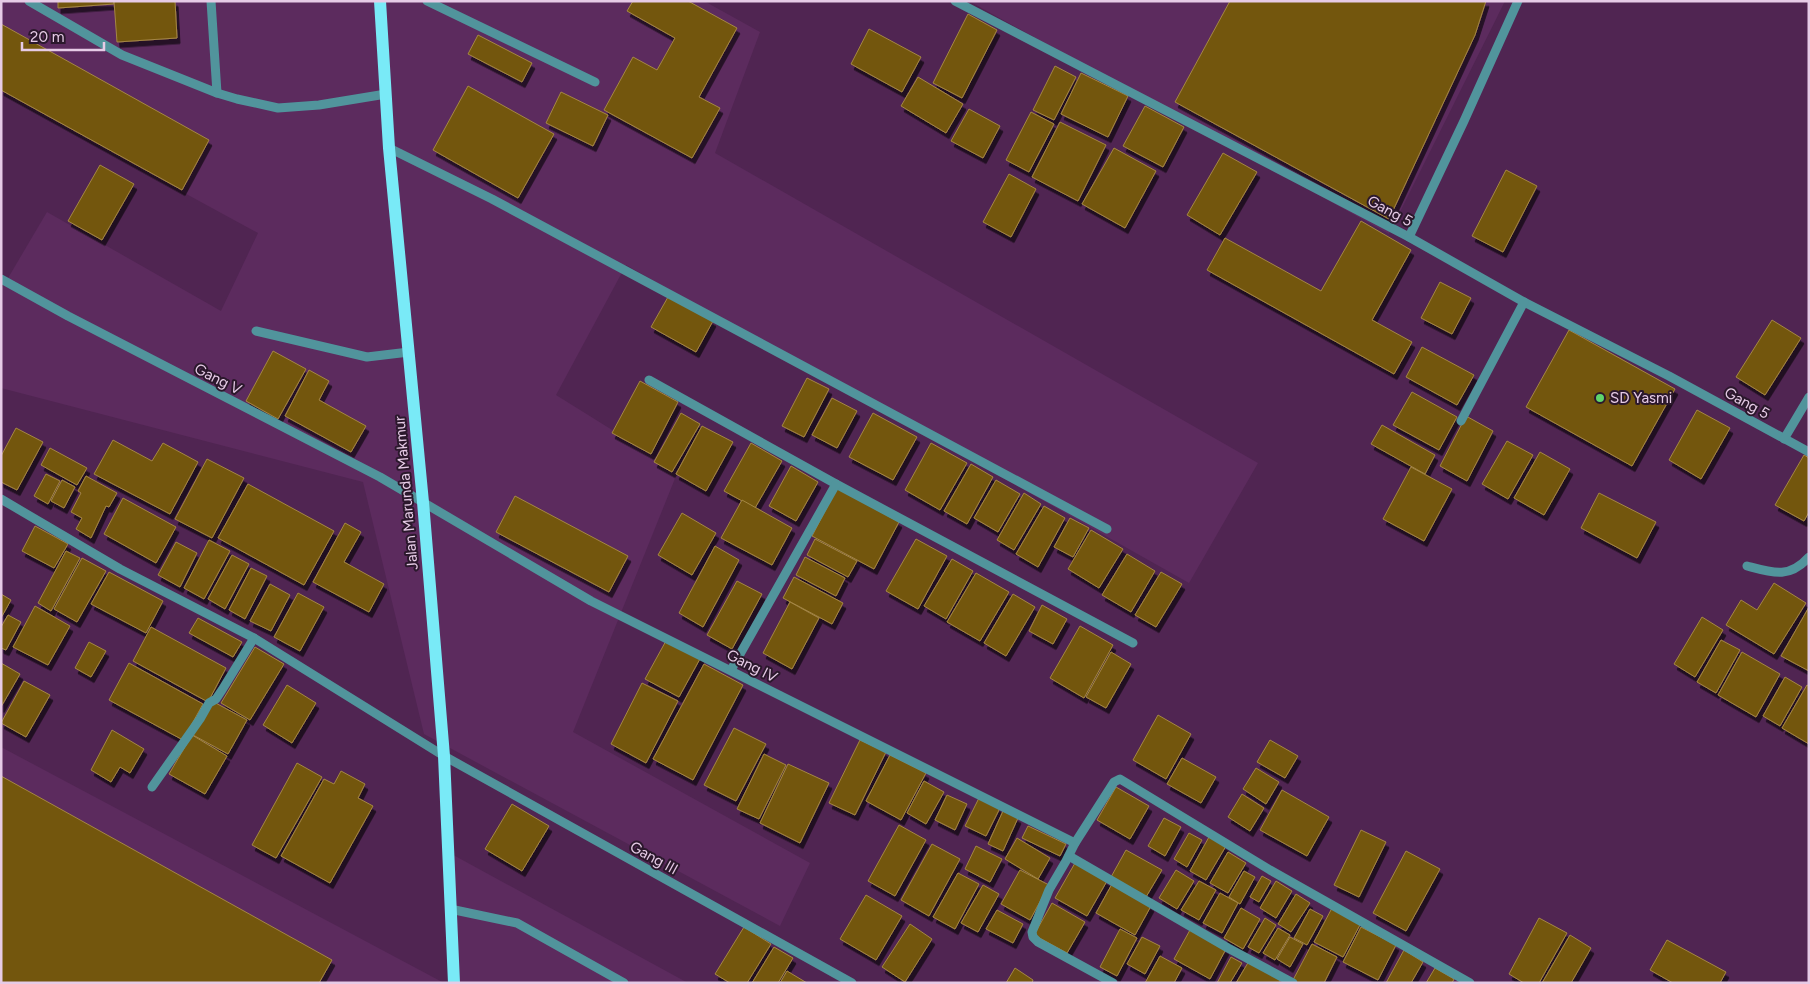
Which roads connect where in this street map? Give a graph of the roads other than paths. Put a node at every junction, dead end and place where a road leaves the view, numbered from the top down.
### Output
1 (29, 1) edge
2 (210, 1) edge
3 (380, 1) edge
4 (426, 1) edge
5 (955, 1) edge
6 (1518, 1) edge
7 (595, 82) dead end
8 (216, 93) junction
9 (386, 94) junction
10 (389, 148) junction
11 (1409, 237) junction
12 (1, 279) edge
13 (1524, 302) junction
14 (256, 331) dead end
15 (409, 352) junction
16 (649, 380) dead end
17 (1809, 397) edge
18 (1461, 421) dead end
19 (1784, 439) junction
20 (1809, 452) edge
21 (836, 484) junction
22 (1, 500) edge
23 (424, 502) junction
24 (1107, 529) dead end
25 (1809, 557) edge
26 (1747, 566) dead end
27 (254, 638) junction
28 (1133, 642) dead end
29 (731, 670) junction
30 (444, 756) junction
31 (152, 787) dead end
32 (1075, 844) junction
33 (1069, 856) junction
34 (450, 909) junction
35 (454, 983) edge
36 (624, 983) edge
37 (852, 983) edge
38 (1113, 983) edge
39 (1293, 983) edge
40 (1470, 983) edge

1 - 8 street
2 - 8 street
3 - 9 main road, Jalan Marunda Makmur
4 - 7 street
5 - 11 street, Gang 5
6 - 11 street
8 - 9 street
9 - 10 main road, Jalan Marunda Makmur
10 - 15 main road, Jalan Marunda Makmur
10 - 24 street
11 - 13 street, Gang 5
12 - 23 street, Gang V
13 - 18 street
13 - 19 street, Gang 5
14 - 15 street
15 - 23 main road, Jalan Marunda Makmur
16 - 21 street
17 - 19 street
19 - 20 street, Gang 5
21 - 28 street
21 - 29 street
22 - 27 street, Gang III
23 - 29 street, Gang IV
23 - 30 main road, Jalan Marunda Makmur
25 - 26 street
27 - 30 street, Gang III
27 - 31 street
29 - 32 street, Gang IV
30 - 34 main road, Jalan Marunda Makmur
30 - 37 street, Gang III
32 - 33 street
32 - 40 street
33 - 38 street
33 - 39 street
34 - 35 main road, Jalan Marunda Makmur
34 - 36 street

